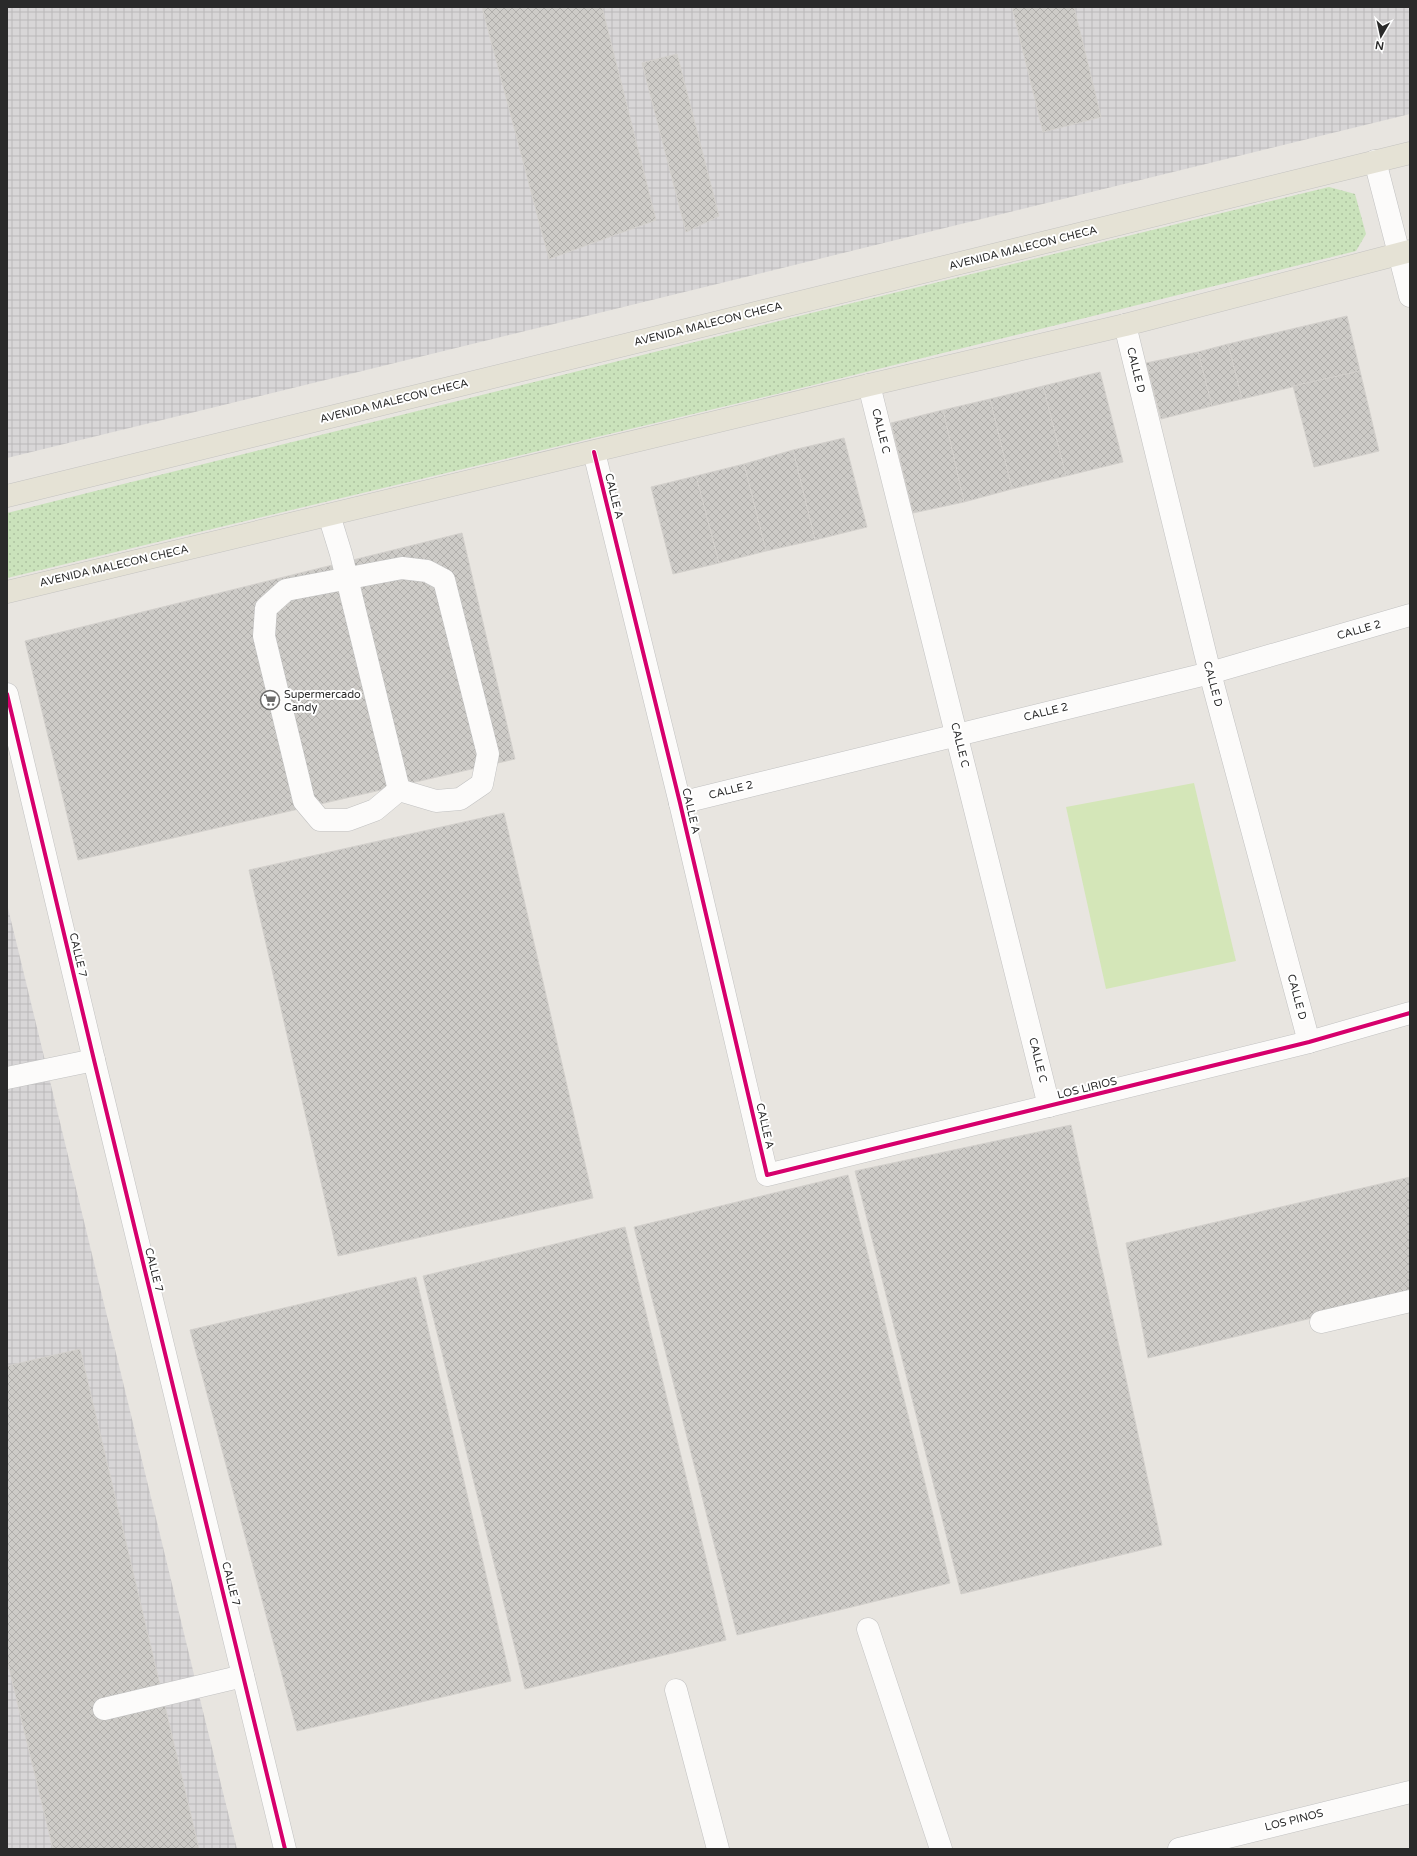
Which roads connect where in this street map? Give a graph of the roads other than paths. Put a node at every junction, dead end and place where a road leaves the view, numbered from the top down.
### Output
1 (1410, 154) edge
2 (1375, 161) junction
3 (1405, 252) edge
4 (1410, 296) edge
5 (1125, 325) junction
6 (869, 385) junction
7 (594, 452) junction
8 (7, 496) edge
9 (329, 515) junction
10 (347, 578) junction
11 (7, 592) edge
12 (1410, 615) edge
13 (1210, 672) junction
14 (7, 694) edge
15 (957, 734) junction
16 (398, 790) junction
17 (680, 803) junction
18 (1410, 1013) edge
19 (1309, 1042) junction
20 (94, 1060) junction
21 (7, 1078) edge
22 (1049, 1106) junction
23 (767, 1175) joint
24 (1410, 1301) edge
25 (1321, 1322) dead end
26 (868, 1629) dead end
27 (244, 1676) junction
28 (676, 1690) dead end
29 (104, 1709) dead end
30 (1410, 1792) edge
31 (1253, 1840) edge
32 (285, 1849) edge
33 (718, 1849) edge
34 (941, 1849) edge
35 (1179, 1849) edge

1 - 2 main road, AVENIDA MALECON CHECA
2 - 3 street
2 - 8 main road, AVENIDA MALECON CHECA
3 - 4 street
3 - 5 main road, AVENIDA MALECON CHECA
5 - 6 main road, AVENIDA MALECON CHECA
5 - 13 street, CALLE D
6 - 7 main road, AVENIDA MALECON CHECA
6 - 15 street, CALLE C
7 - 9 main road, AVENIDA MALECON CHECA
7 - 17 street, CALLE A
9 - 10 street
9 - 11 main road, AVENIDA MALECON CHECA
10 - 16 street
10 - 16 street
10 - 16 street
12 - 13 street, CALLE 2
13 - 15 street, CALLE 2
13 - 19 street, CALLE D
14 - 20 street, CALLE 7
15 - 17 street, CALLE 2
15 - 22 street, CALLE C
17 - 23 street, CALLE A
18 - 19 street, LOS LIRIOS
19 - 22 street, LOS LIRIOS
20 - 21 street
20 - 27 street, CALLE 7
22 - 23 street, LOS LIRIOS
24 - 25 street
26 - 34 street
27 - 29 street
27 - 32 street, CALLE 7
28 - 33 street
30 - 31 street, LOS PINOS
31 - 35 street, LOS PINOS

